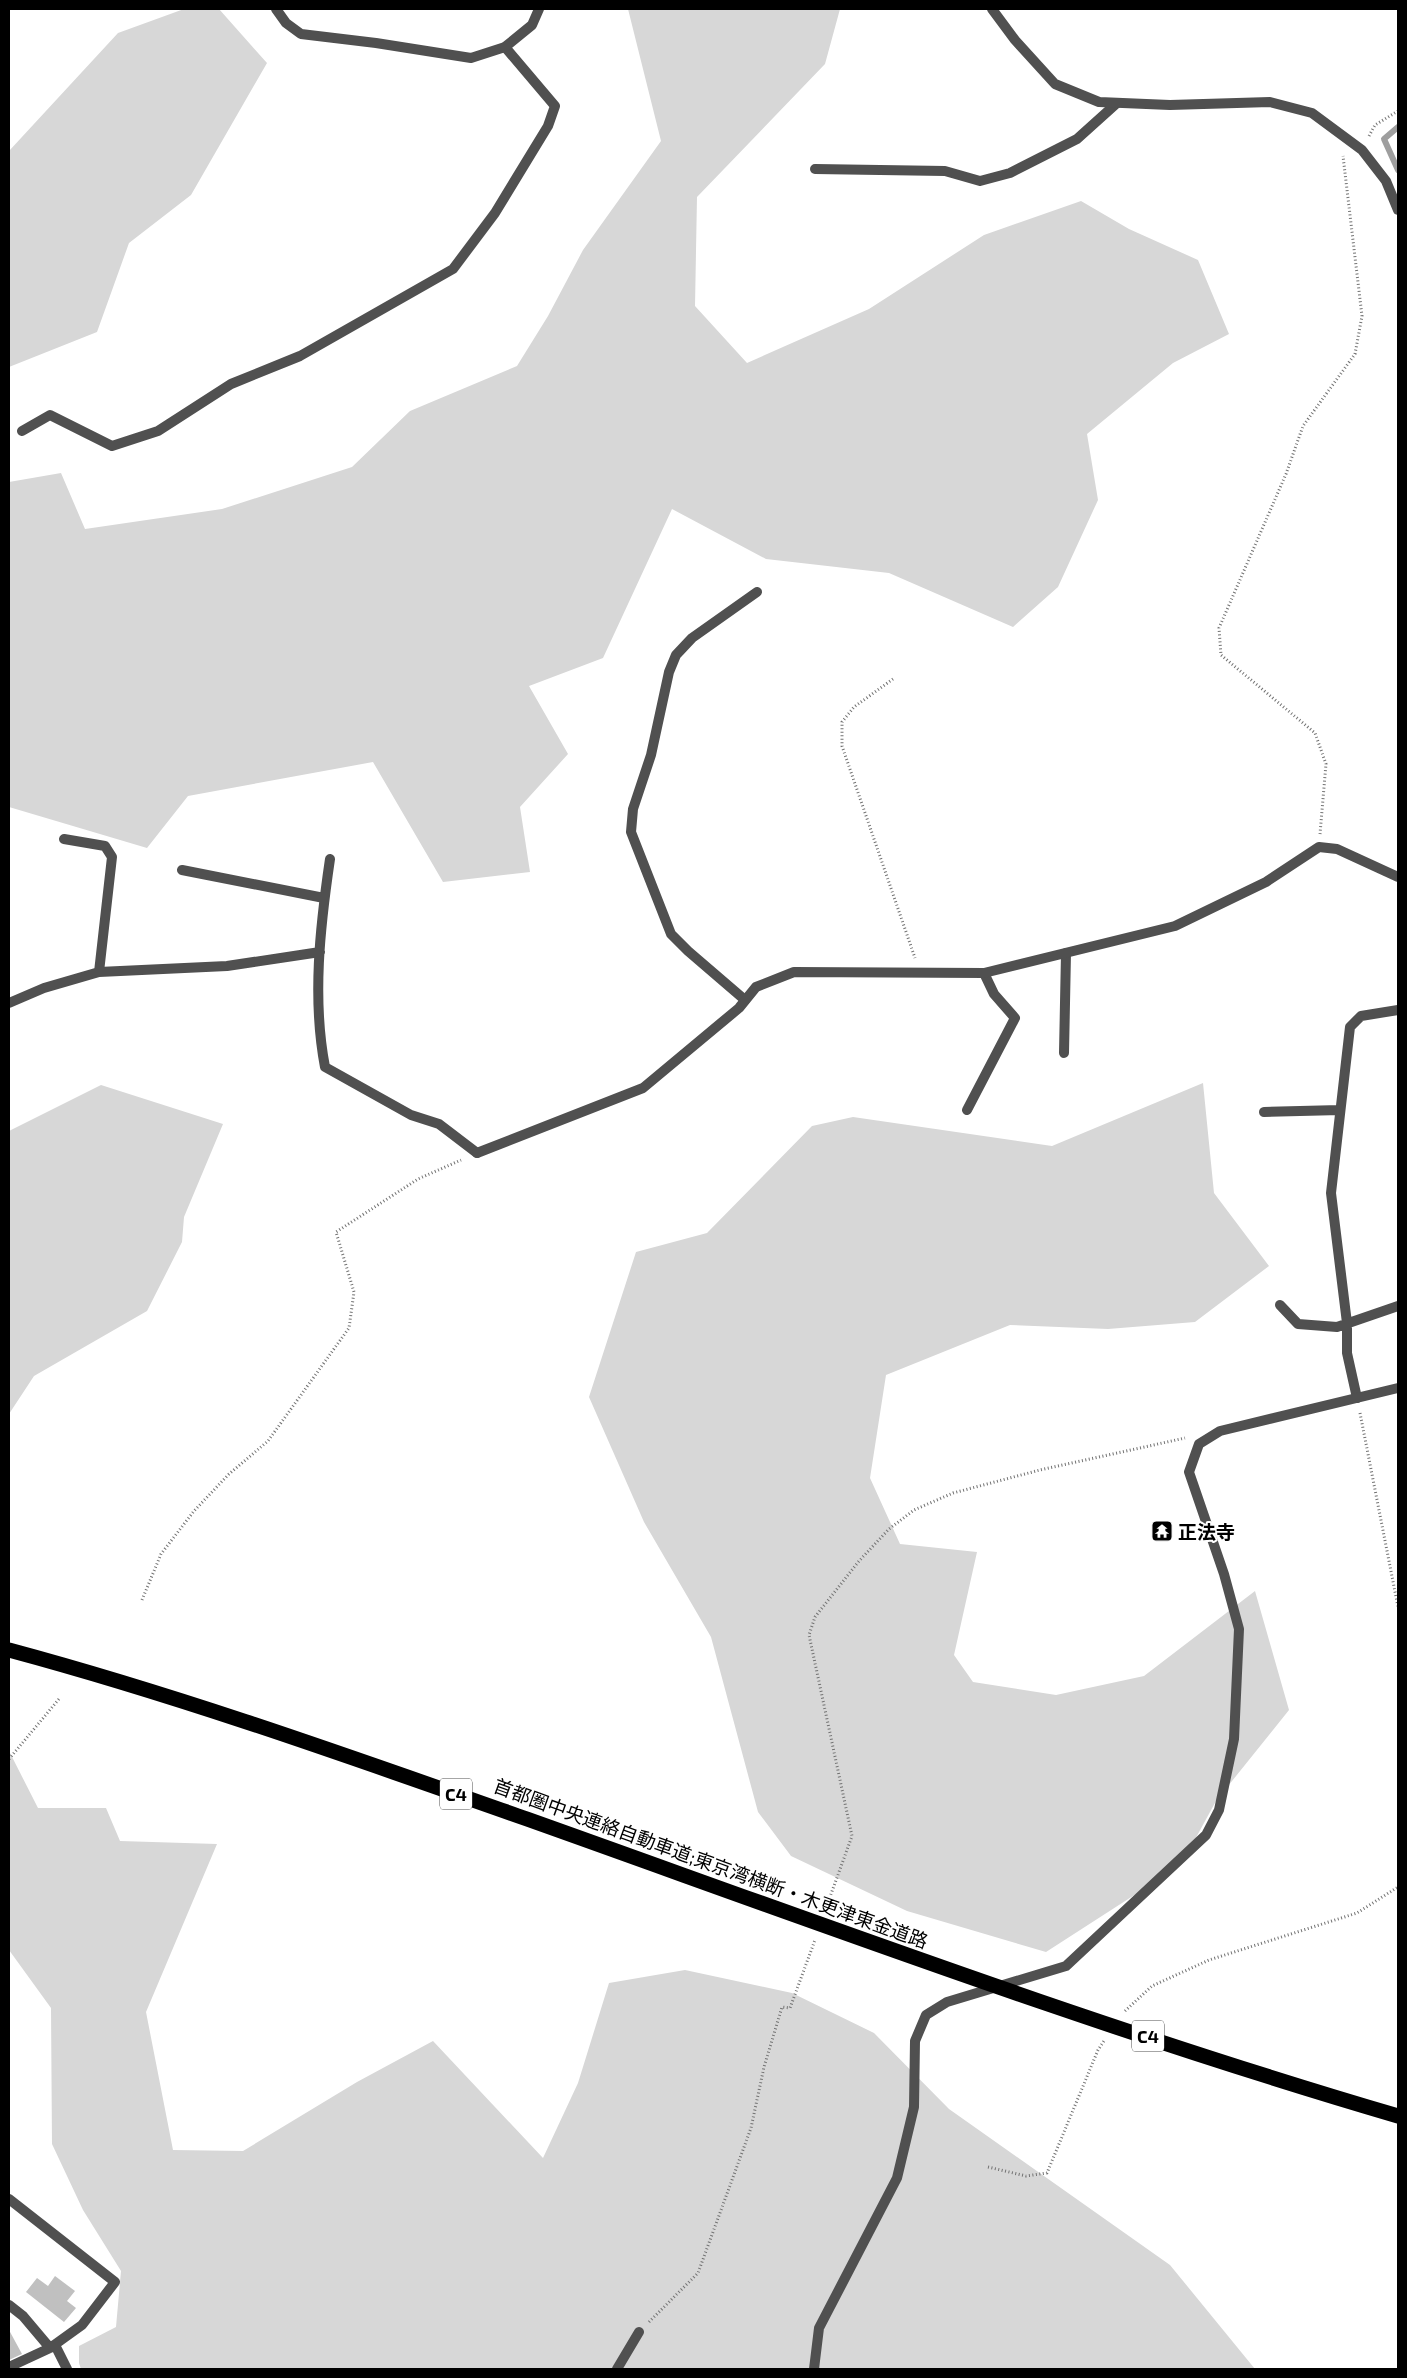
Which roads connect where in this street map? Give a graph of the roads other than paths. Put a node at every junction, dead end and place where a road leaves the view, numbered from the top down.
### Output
1 (276, 9) edge
2 (539, 9) edge
3 (992, 9) edge
4 (505, 47) junction
5 (1117, 103) junction
6 (815, 170) dead end
7 (1398, 210) edge
8 (22, 431) dead end
9 (757, 592) dead end
10 (64, 839) dead end
11 (330, 860) dead end
12 (182, 870) dead end
13 (1398, 876) edge
14 (324, 898) junction
15 (320, 952) junction
16 (1066, 953) junction
17 (99, 972) junction
18 (984, 973) junction
19 (745, 1000) junction
20 (9, 1003) edge
21 (1398, 1010) edge
22 (1064, 1054) dead end
23 (967, 1110) dead end
24 (1340, 1110) junction
25 (1264, 1112) dead end
26 (1280, 1305) dead end
27 (1398, 1306) edge
28 (1347, 1323) junction
29 (1398, 1388) edge
30 (1357, 1398) junction
31 (9, 1650) edge
32 (1398, 2116) edge
33 (9, 2199) edge
34 (9, 2305) edge
35 (639, 2332) road end
36 (53, 2346) junction
37 (9, 2367) edge
38 (67, 2369) edge
39 (617, 2369) edge
40 (814, 2369) edge

1 - 4 street
2 - 4 street
3 - 5 street
4 - 8 street
5 - 6 street
5 - 7 street
9 - 19 street
10 - 17 street
11 - 14 street
12 - 14 street
13 - 16 street
14 - 15 street
15 - 17 street
15 - 19 street
16 - 18 street
16 - 22 street
17 - 20 street
18 - 19 street
18 - 23 street
21 - 24 street
24 - 25 street
24 - 28 street
26 - 28 street
27 - 28 street
28 - 30 street
29 - 30 street
30 - 40 street
31 - 32 highway, 首都圏中央連絡自動車道;東京湾横断・木更津東金道路 / C4
33 - 36 street
34 - 36 street
35 - 39 street
36 - 37 street
36 - 38 street

